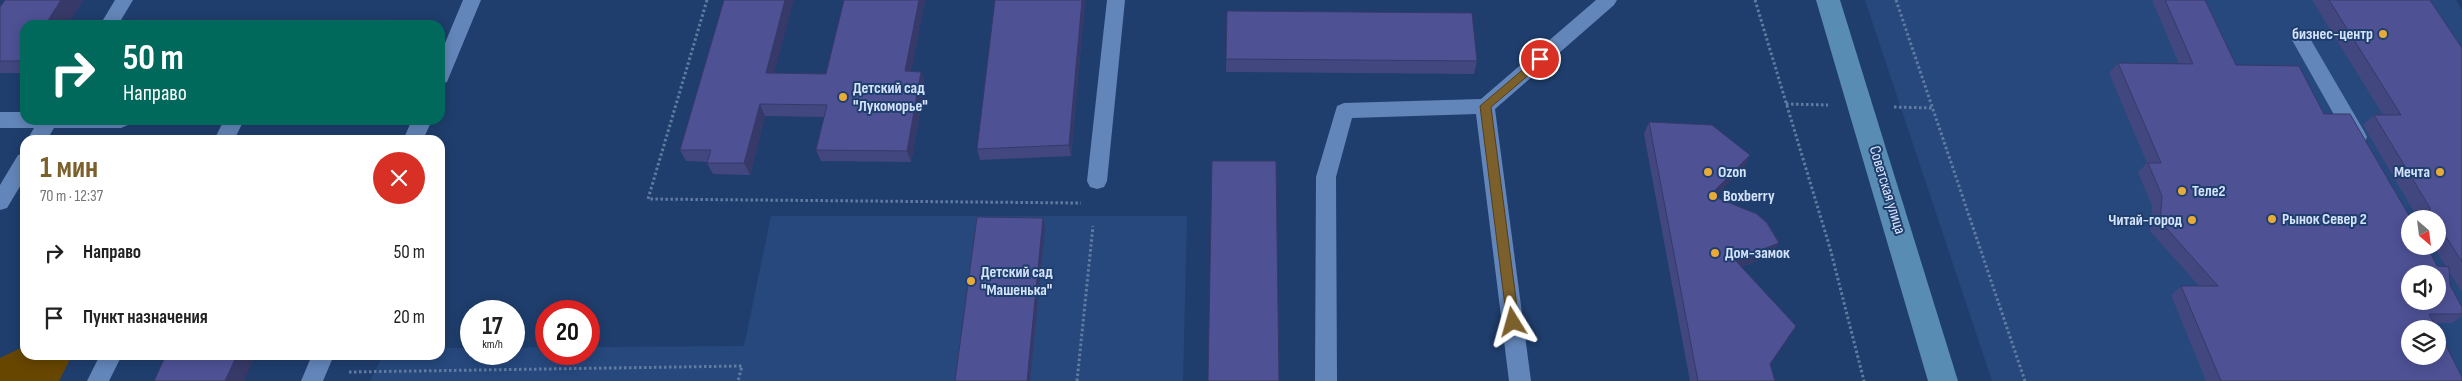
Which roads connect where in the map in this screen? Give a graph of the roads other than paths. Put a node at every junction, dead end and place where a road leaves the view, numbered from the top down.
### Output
1 (124, 0) edge
2 (472, 0) edge
3 (1116, 0) edge
4 (1608, 0) edge
5 (1828, 0) edge
6 (111, 20) edge
7 (2301, 40) dead end
8 (445, 65) edge
9 (1485, 106) junction
10 (0, 120) edge
11 (20, 120) edge
12 (2365, 151) edge
13 (20, 168) edge
14 (1097, 181) road end
15 (0, 202) edge
16 (108, 360) edge
17 (98, 381) edge
18 (1326, 381) edge
19 (1520, 381) edge
20 (1943, 381) edge

1 - 6 lane
2 - 8 lane
3 - 14 lane
4 - 9 lane
5 - 20 main road, Советская улица
7 - 12 lane
9 - 18 lane
9 - 19 lane
10 - 11 lane
13 - 15 lane
16 - 17 lane

